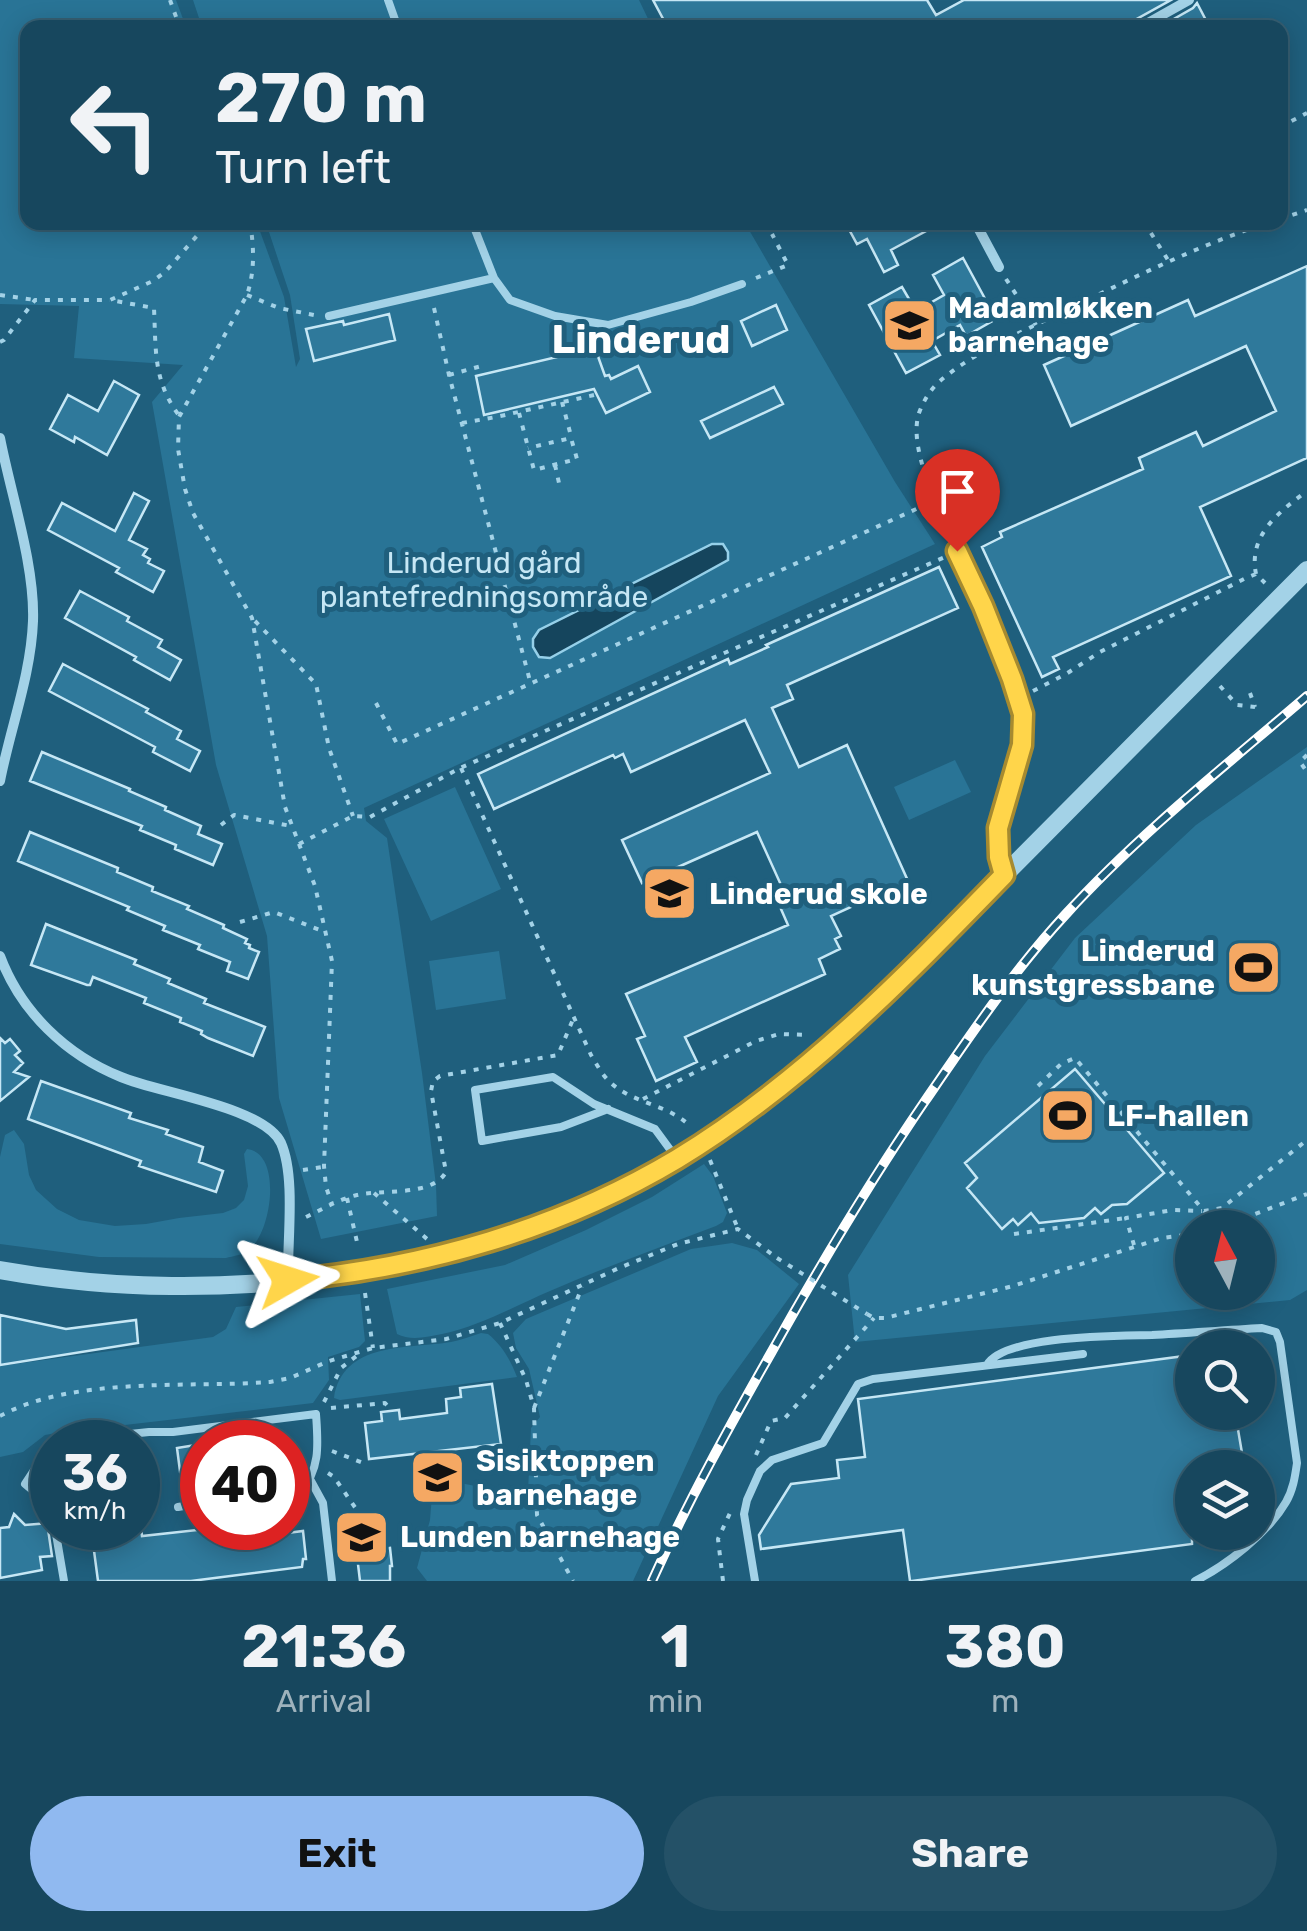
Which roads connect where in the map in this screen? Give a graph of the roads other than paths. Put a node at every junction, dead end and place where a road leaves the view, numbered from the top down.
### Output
1 (1189, 0) edge
2 (1153, 20) edge
3 (475, 230) edge
4 (979, 230) edge
5 (999, 267) road end
6 (494, 278) junction
7 (742, 284) road end
8 (329, 316) road end
9 (0, 438) edge
10 (957, 551) road end
11 (1307, 570) edge
12 (0, 781) edge
13 (1004, 875) junction
14 (0, 956) edge
15 (608, 1110) junction
16 (677, 1159) junction
17 (0, 1270) edge
18 (288, 1280) junction
19 (1083, 1354) dead end
20 (987, 1365) junction
21 (268, 1420) edge
22 (310, 1481) joint
23 (59, 1550) edge
24 (64, 1581) edge
25 (332, 1581) edge
26 (755, 1581) edge
27 (1196, 1581) edge

1 - 2 street
3 - 6 lane
4 - 5 street
6 - 7 lane
6 - 8 lane
9 - 12 street
10 - 13 lane
11 - 13 street
13 - 16 street
14 - 18 street
15 - 15 lane
15 - 16 lane
16 - 18 street
17 - 18 street
19 - 20 lane
20 - 26 lane
20 - 27 lane
21 - 22 lane
22 - 25 lane
23 - 24 lane

